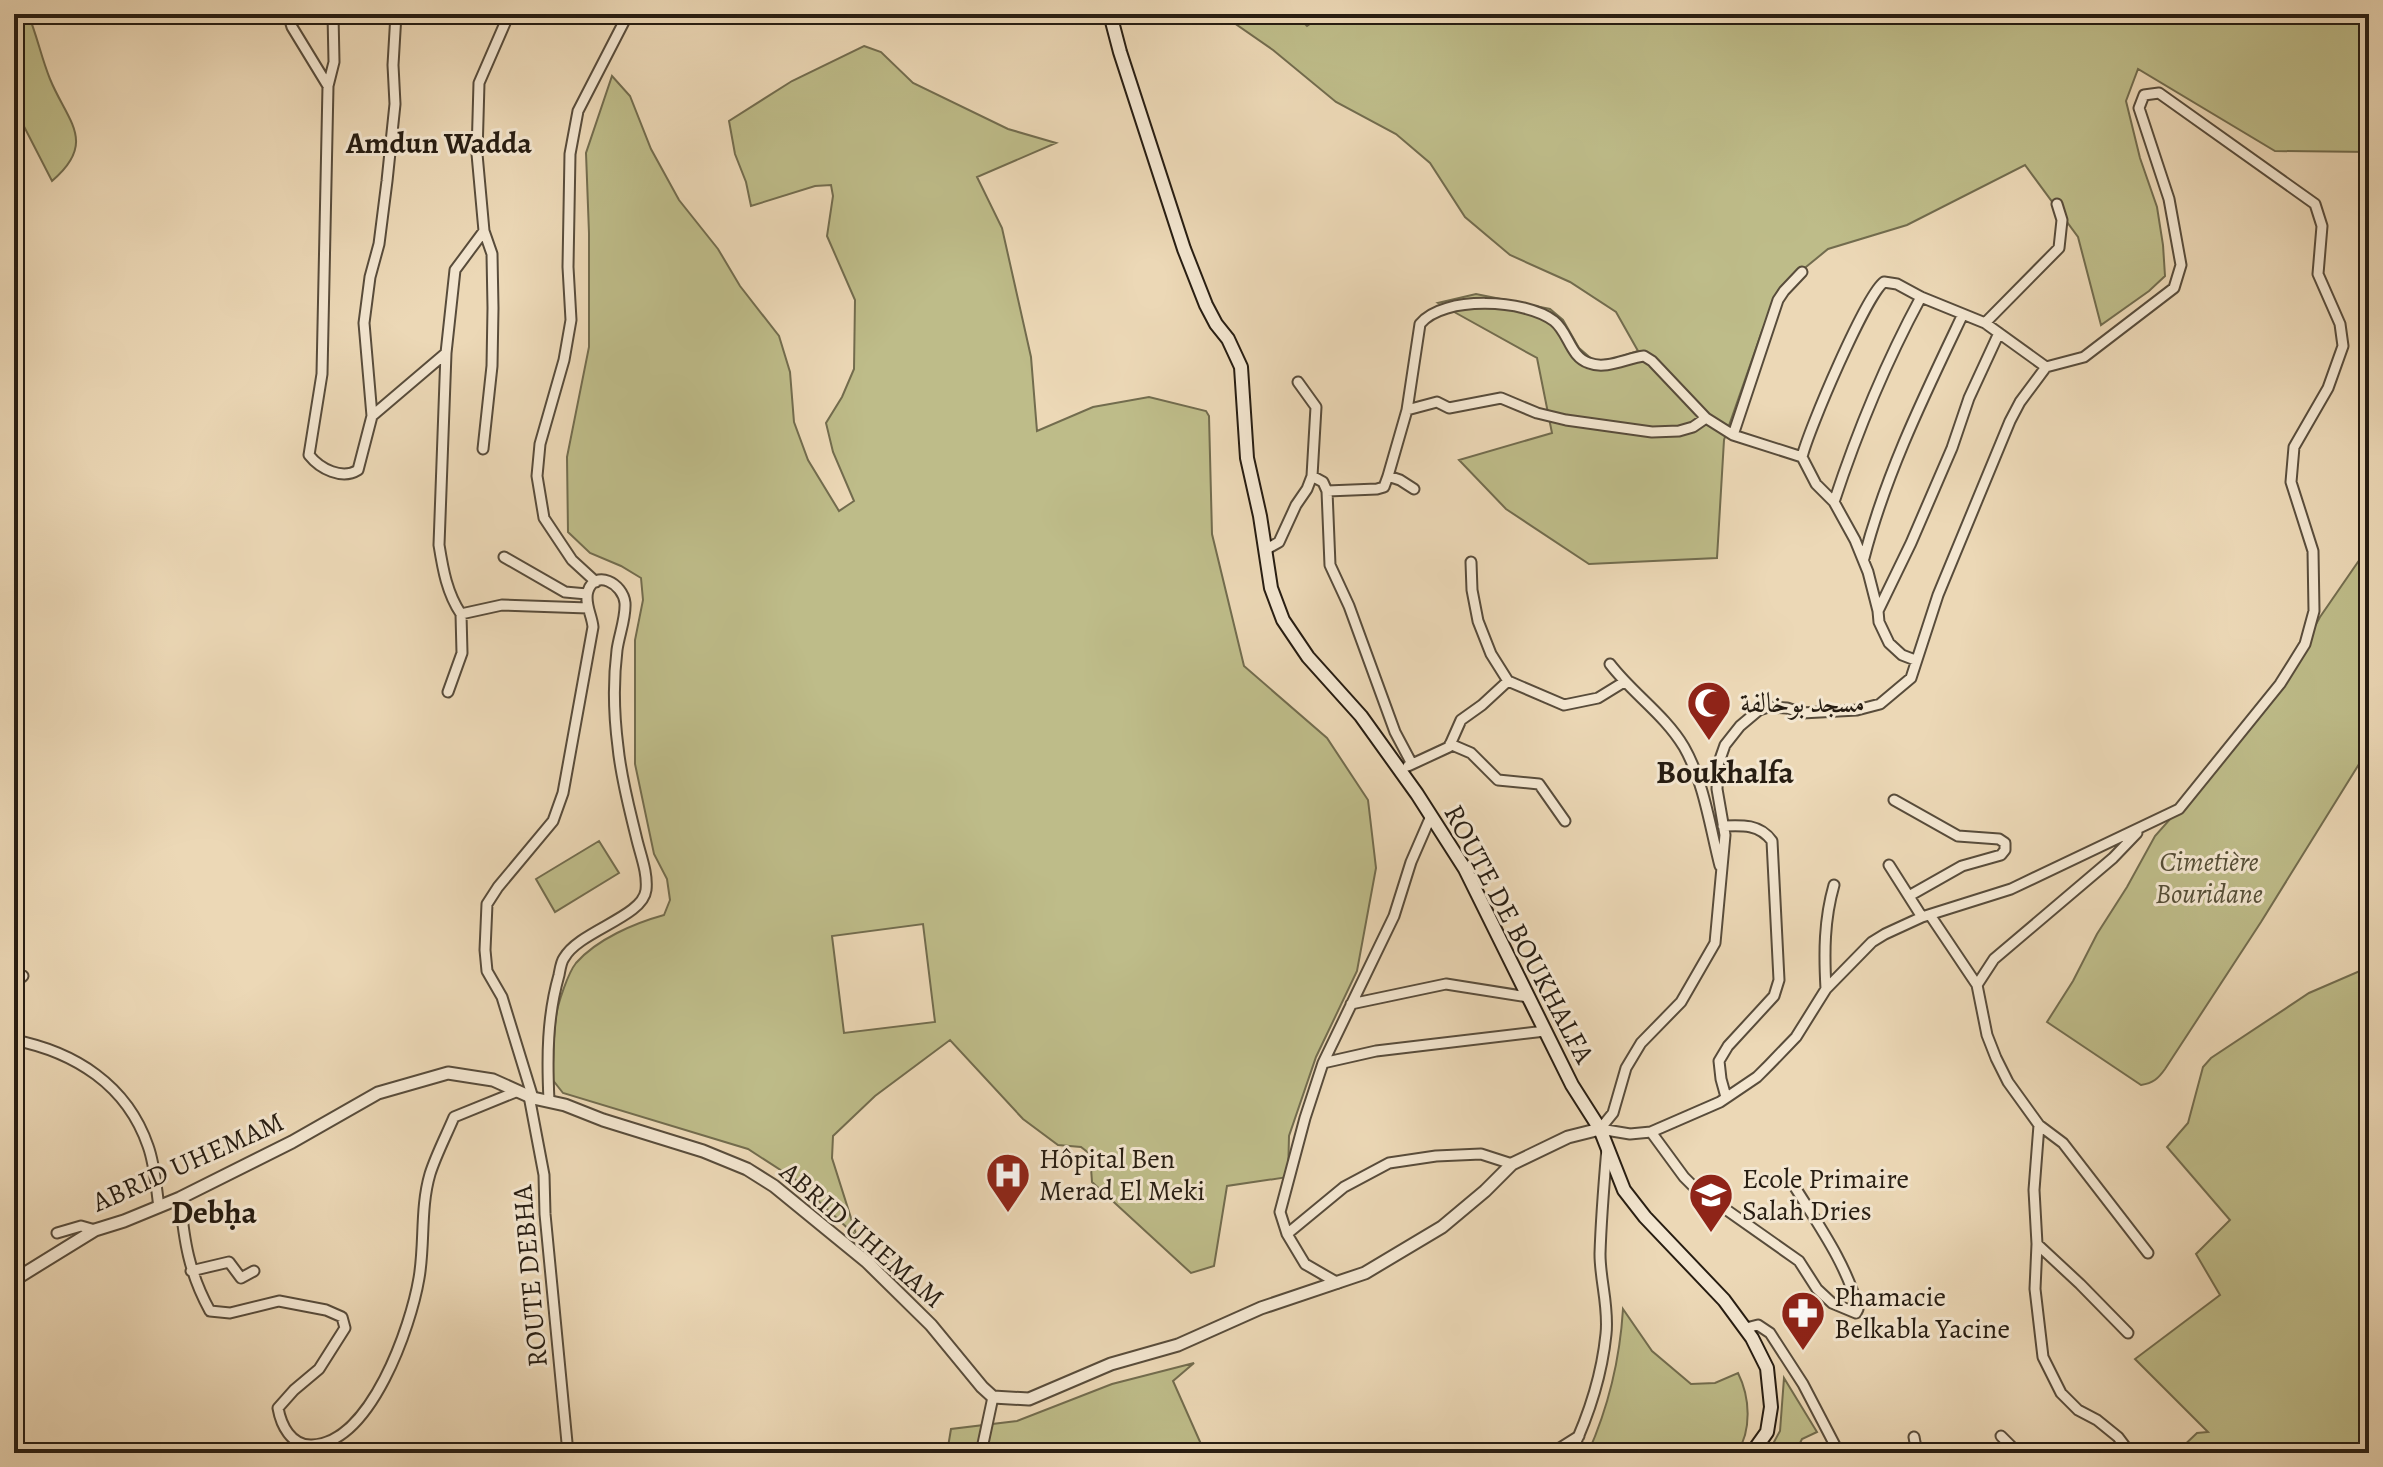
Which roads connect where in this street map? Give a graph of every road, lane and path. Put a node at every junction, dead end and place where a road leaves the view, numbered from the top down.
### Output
1 (288, 14) edge
2 (333, 14) edge
3 (396, 14) edge
4 (509, 14) edge
5 (628, 14) edge
6 (1110, 14) edge
7 (328, 86) junction
8 (2057, 204) dead end
9 (484, 231) junction
10 (1802, 272) dead end
11 (1921, 297) junction
12 (1963, 314) junction
13 (1985, 323) junction
14 (1999, 333) junction
15 (446, 353) junction
16 (2046, 367) junction
17 (1298, 382) dead end
18 (1407, 410) junction
19 (372, 416) junction
20 (1706, 418) junction
21 (1733, 435) junction
22 (483, 449) dead end
23 (1802, 457) junction
24 (1312, 476) junction
25 (1388, 476) junction
26 (1414, 489) dead end
27 (1327, 491) junction
28 (1834, 502) junction
29 (1265, 550) junction
30 (504, 557) dead end
31 (1864, 558) junction
32 (1471, 562) dead end
33 (596, 582) junction
34 (587, 594) junction
35 (588, 608) junction
36 (1878, 611) junction
37 (461, 614) junction
38 (1915, 660) junction
39 (1610, 664) dead end
40 (1508, 681) junction
41 (1624, 682) junction
42 (448, 692) dead end
43 (1450, 744) junction
44 (1406, 767) junction
45 (1894, 800) dead end
46 (1431, 816) junction
47 (1565, 821) dead end
48 (1723, 826) junction
49 (2142, 827) junction
50 (1889, 865) dead end
51 (1721, 873) junction
52 (1834, 885) dead end
53 (1909, 896) junction
54 (1926, 916) junction
55 (23, 976) dead end
56 (14, 983) edge
57 (1977, 985) junction
58 (1826, 989) junction
59 (1528, 997) junction
60 (1351, 1004) junction
61 (1545, 1031) junction
62 (14, 1040) edge
63 (1323, 1063) junction
64 (527, 1095) junction
65 (1726, 1097) junction
66 (549, 1101) junction
67 (2039, 1125) junction
68 (1600, 1129) junction
69 (1651, 1132) junction
70 (1607, 1144) junction
71 (1512, 1164) junction
72 (1793, 1184) dead end
73 (180, 1198) junction
74 (159, 1207) junction
75 (95, 1230) junction
76 (57, 1233) dead end
77 (1287, 1234) junction
78 (2037, 1244) junction
79 (2148, 1253) dead end
80 (191, 1271) junction
81 (254, 1271) dead end
82 (14, 1280) edge
83 (1338, 1283) junction
84 (1746, 1328) junction
85 (2128, 1333) dead end
86 (993, 1397) junction
87 (1579, 1436) junction
88 (2001, 1436) dead end
89 (1914, 1437) dead end
90 (2129, 1451) edge
91 (568, 1453) edge
92 (981, 1453) edge
93 (1552, 1453) edge
94 (1571, 1453) edge
95 (1752, 1453) edge
96 (1839, 1453) edge
97 (1917, 1453) edge
98 (2018, 1453) edge
99 (2110, 1453) edge

1 - 7 street
2 - 7 street
3 - 19 street
4 - 9 street
5 - 33 street
6 - 29 main road, ROUTE DE BOUKHALFA
7 - 19 street
8 - 13 street
9 - 15 street
9 - 22 street
10 - 21 street
11 - 12 street
11 - 23 street
11 - 28 street
12 - 13 street
12 - 31 street
13 - 14 street
14 - 16 street
14 - 36 street
15 - 19 street
15 - 37 street
16 - 38 street
16 - 49 street
17 - 24 street
18 - 20 street
18 - 20 street
18 - 25 street
20 - 21 street
21 - 23 street
23 - 28 street
24 - 27 street
24 - 29 street
25 - 26 street
25 - 27 street
27 - 44 street
28 - 31 street
29 - 44 main road, ROUTE DE BOUKHALFA
30 - 34 street
31 - 36 street
32 - 40 street
33 - 34 street
33 - 66 street
34 - 35 street, ROUTE DEBHA
35 - 37 street
35 - 64 street, ROUTE DEBHA
36 - 38 street
37 - 42 street
38 - 48 street
39 - 41 street
40 - 41 street
40 - 43 street
41 - 51 street
43 - 44 street
43 - 47 street
44 - 46 main road, ROUTE DE BOUKHALFA
45 - 53 street
46 - 59 main road, ROUTE DE BOUKHALFA
46 - 60 street
48 - 51 street
48 - 65 street
49 - 54 street
49 - 57 street
50 - 53 street
51 - 68 street
52 - 58 street
53 - 54 street
54 - 57 street
54 - 58 street
55 - 56 street
57 - 67 street
58 - 65 street
59 - 60 street
59 - 61 main road, ROUTE DE BOUKHALFA
60 - 63 street
61 - 63 street
61 - 68 main road, ROUTE DE BOUKHALFA
62 - 74 street
63 - 77 street
64 - 66 street, ABRID UHEMAM
64 - 73 street, ABRID UHEMAM
64 - 80 street
64 - 91 street, ROUTE DEBHA
65 - 69 street
66 - 86 street, ABRID UHEMAM
67 - 78 street
67 - 79 street
68 - 69 street
68 - 70 main road, ROUTE DE BOUKHALFA
68 - 71 street
69 - 72 street
70 - 84 main road, ROUTE DE BOUKHALFA
70 - 87 street
71 - 77 street
71 - 83 street
73 - 74 street, ABRID UHEMAM
73 - 80 street
74 - 75 street, ABRID UHEMAM
75 - 76 street
75 - 82 street, ABRID UHEMAM
77 - 83 street
78 - 85 street
78 - 90 street
80 - 81 street
83 - 86 street
84 - 95 main road, ROUTE DE BOUKHALFA
84 - 96 street
86 - 92 street
87 - 93 street
87 - 94 street
88 - 98 street
89 - 97 street
90 - 99 street

